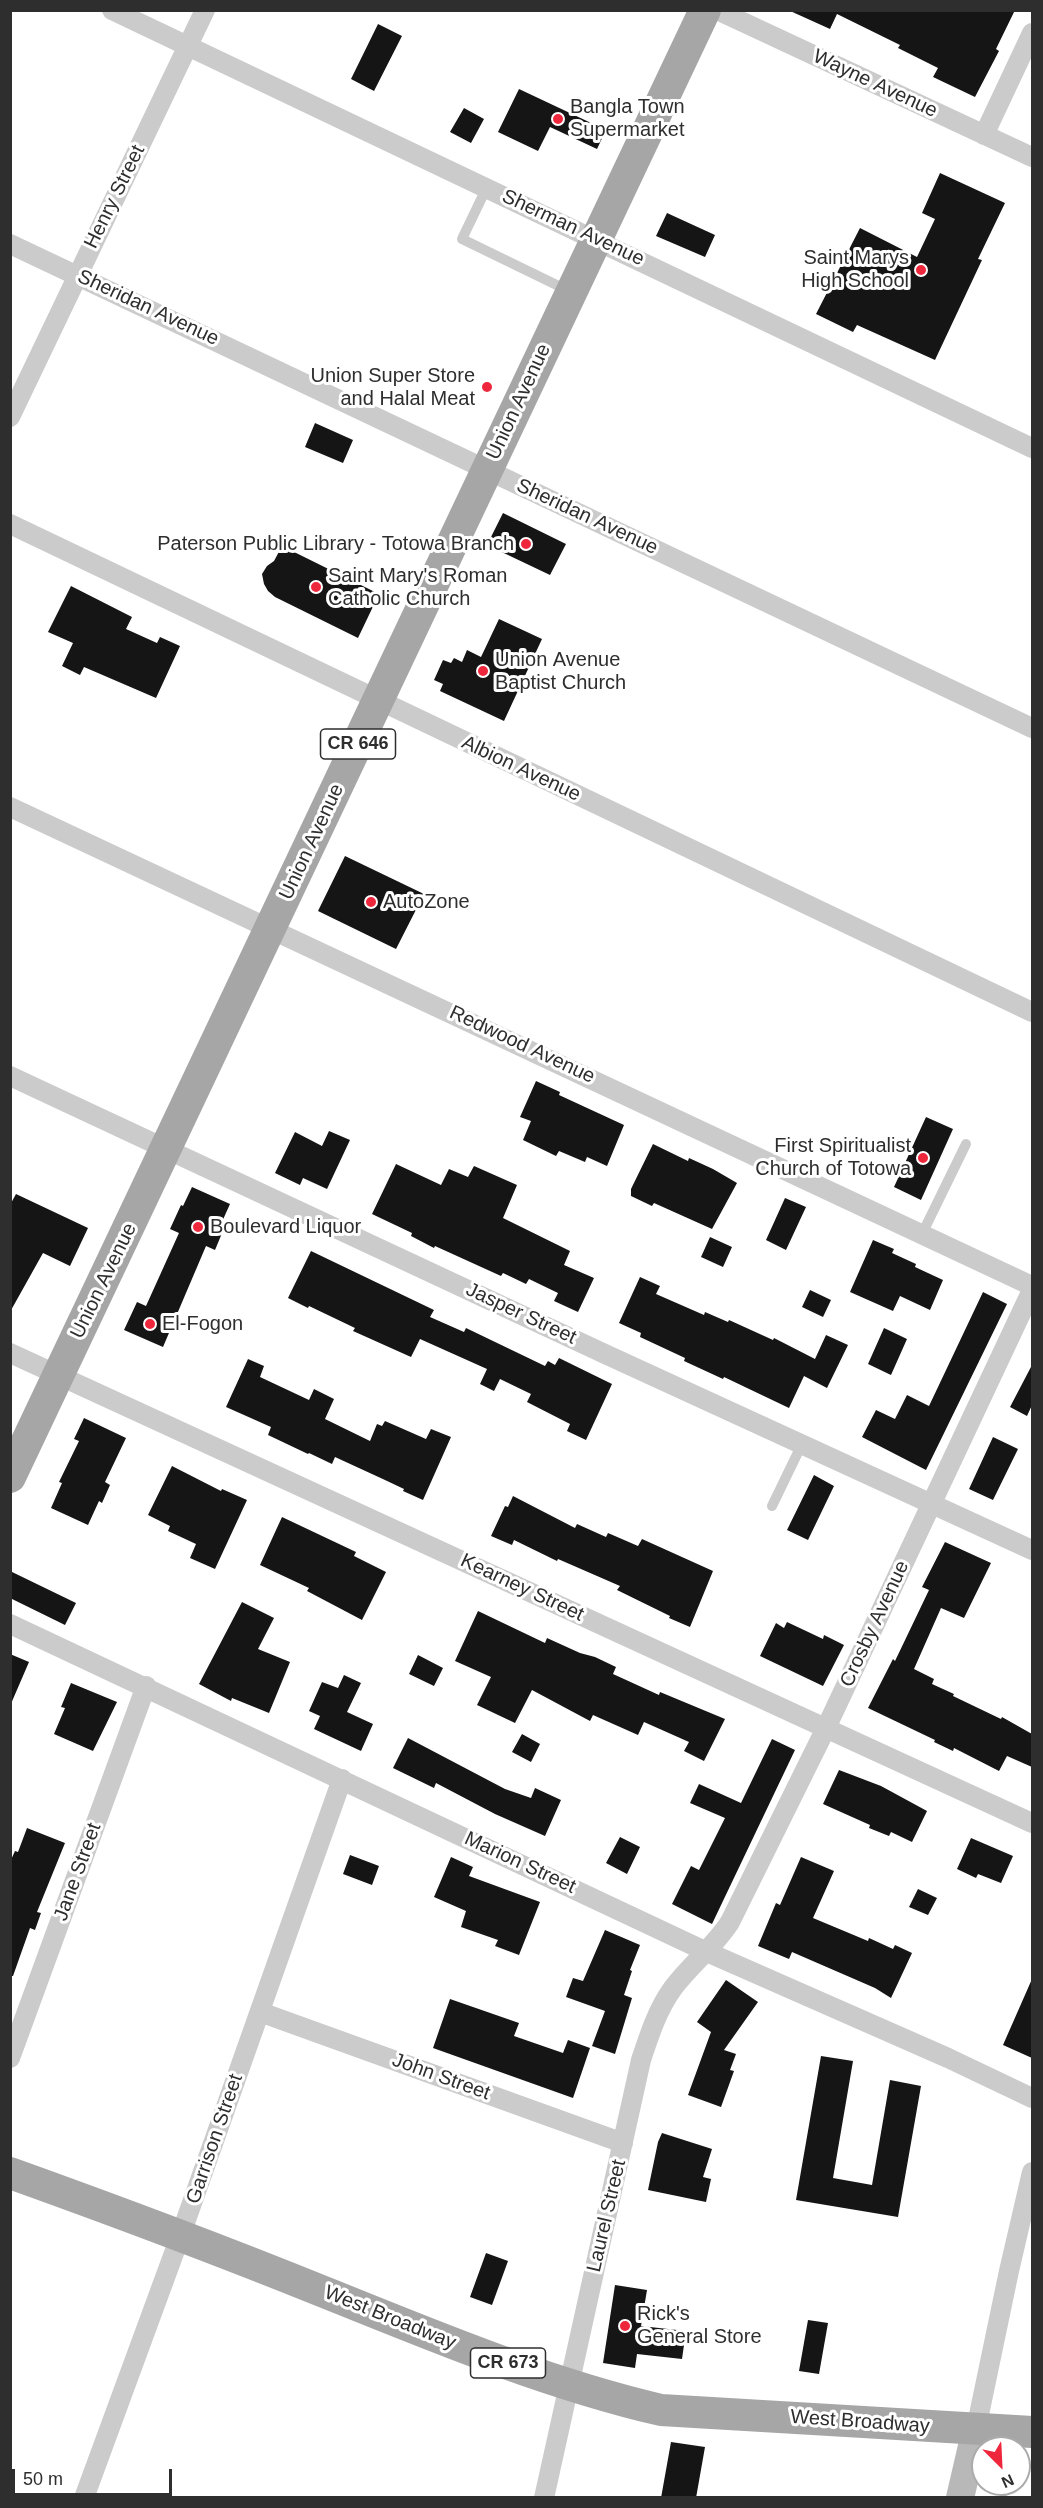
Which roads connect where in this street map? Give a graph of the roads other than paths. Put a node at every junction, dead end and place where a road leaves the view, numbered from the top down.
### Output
1 (112, 10) edge
2 (205, 10) edge
3 (705, 10) edge
4 (717, 10) edge
5 (1032, 33) edge
6 (188, 46) junction
7 (984, 135) junction
8 (1032, 157) edge
9 (487, 188) junction
10 (596, 239) junction
11 (10, 244) edge
12 (77, 275) junction
13 (571, 291) junction
14 (10, 417) edge
15 (1032, 448) edge
16 (488, 470) junction
17 (10, 524) edge
18 (379, 702) junction
19 (1032, 728) edge
20 (10, 807) edge
21 (272, 927) junction
22 (1032, 1012) edge
23 (10, 1076) edge
24 (966, 1144) dead end
25 (168, 1148) junction
26 (922, 1234) junction
27 (1032, 1288) edge
28 (10, 1353) edge
29 (59, 1375) junction
30 (802, 1444) junction
31 (10, 1478) edge
32 (932, 1503) junction
33 (772, 1506) dead end
34 (1032, 1550) edge
35 (10, 1624) edge
36 (146, 1686) junction
37 (826, 1728) junction
38 (342, 1779) junction
39 (1032, 1823) edge
40 (707, 1952) junction
41 (260, 2012) junction
42 (10, 2058) edge
43 (1032, 2098) edge
44 (623, 2143) junction
45 (1032, 2172) edge
46 (10, 2173) edge
47 (181, 2234) junction
48 (570, 2384) junction
49 (976, 2429) junction
50 (1032, 2432) edge
51 (84, 2498) edge
52 (544, 2498) edge
53 (960, 2498) edge

1 - 6 street, Sherman Avenue
2 - 6 street, Henry Street
3 - 10 main road, Union Avenue / CR 646
4 - 7 street, Wayne Avenue
5 - 7 street
6 - 9 street, Sherman Avenue
6 - 12 street, Henry Street
7 - 8 street, Wayne Avenue
9 - 10 street, Sherman Avenue
9 - 13 lane
10 - 13 main road, Union Avenue / CR 646
10 - 15 street, Sherman Avenue
11 - 12 street, Sheridan Avenue
12 - 14 street, Henry Street
12 - 16 street, Sheridan Avenue
13 - 16 main road, Union Avenue / CR 646
16 - 18 main road, Union Avenue / CR 646
16 - 19 street, Sheridan Avenue
17 - 18 street, Albion Avenue
18 - 21 main road, Union Avenue / CR 646
18 - 22 street, Albion Avenue
20 - 21 street, Redwood Avenue
21 - 25 main road, Union Avenue / CR 646
21 - 26 street, Redwood Avenue
23 - 25 street, Jasper Street
24 - 26 lane
25 - 29 main road, Union Avenue / CR 646
25 - 30 street, Jasper Street
26 - 27 street, Redwood Avenue
27 - 32 street, Crosby Avenue
28 - 29 street, Kearney Street
29 - 31 main road, Union Avenue / CR 646
29 - 37 street, Kearney Street
30 - 32 street, Jasper Street
30 - 33 lane
32 - 34 street, Jasper Street
32 - 37 street, Crosby Avenue
35 - 36 street, Marion Street
36 - 38 street, Marion Street
36 - 42 street, Jane Street
37 - 39 street, Kearney Street
37 - 40 street, Crosby Avenue
38 - 40 street, Marion Street
38 - 41 street, Garrison Street
40 - 43 street, Marion Street
40 - 44 street, Laurel Street
41 - 44 street, John Street
41 - 47 street, Garrison Street
44 - 48 street, Laurel Street
45 - 49 street
46 - 47 main road, West Broadway / CR 673
47 - 48 main road, West Broadway / CR 673
47 - 51 street, Garrison Street
48 - 49 main road, West Broadway / CR 673
48 - 52 street, Laurel Street
49 - 50 main road, West Broadway / CR 673
49 - 53 street

